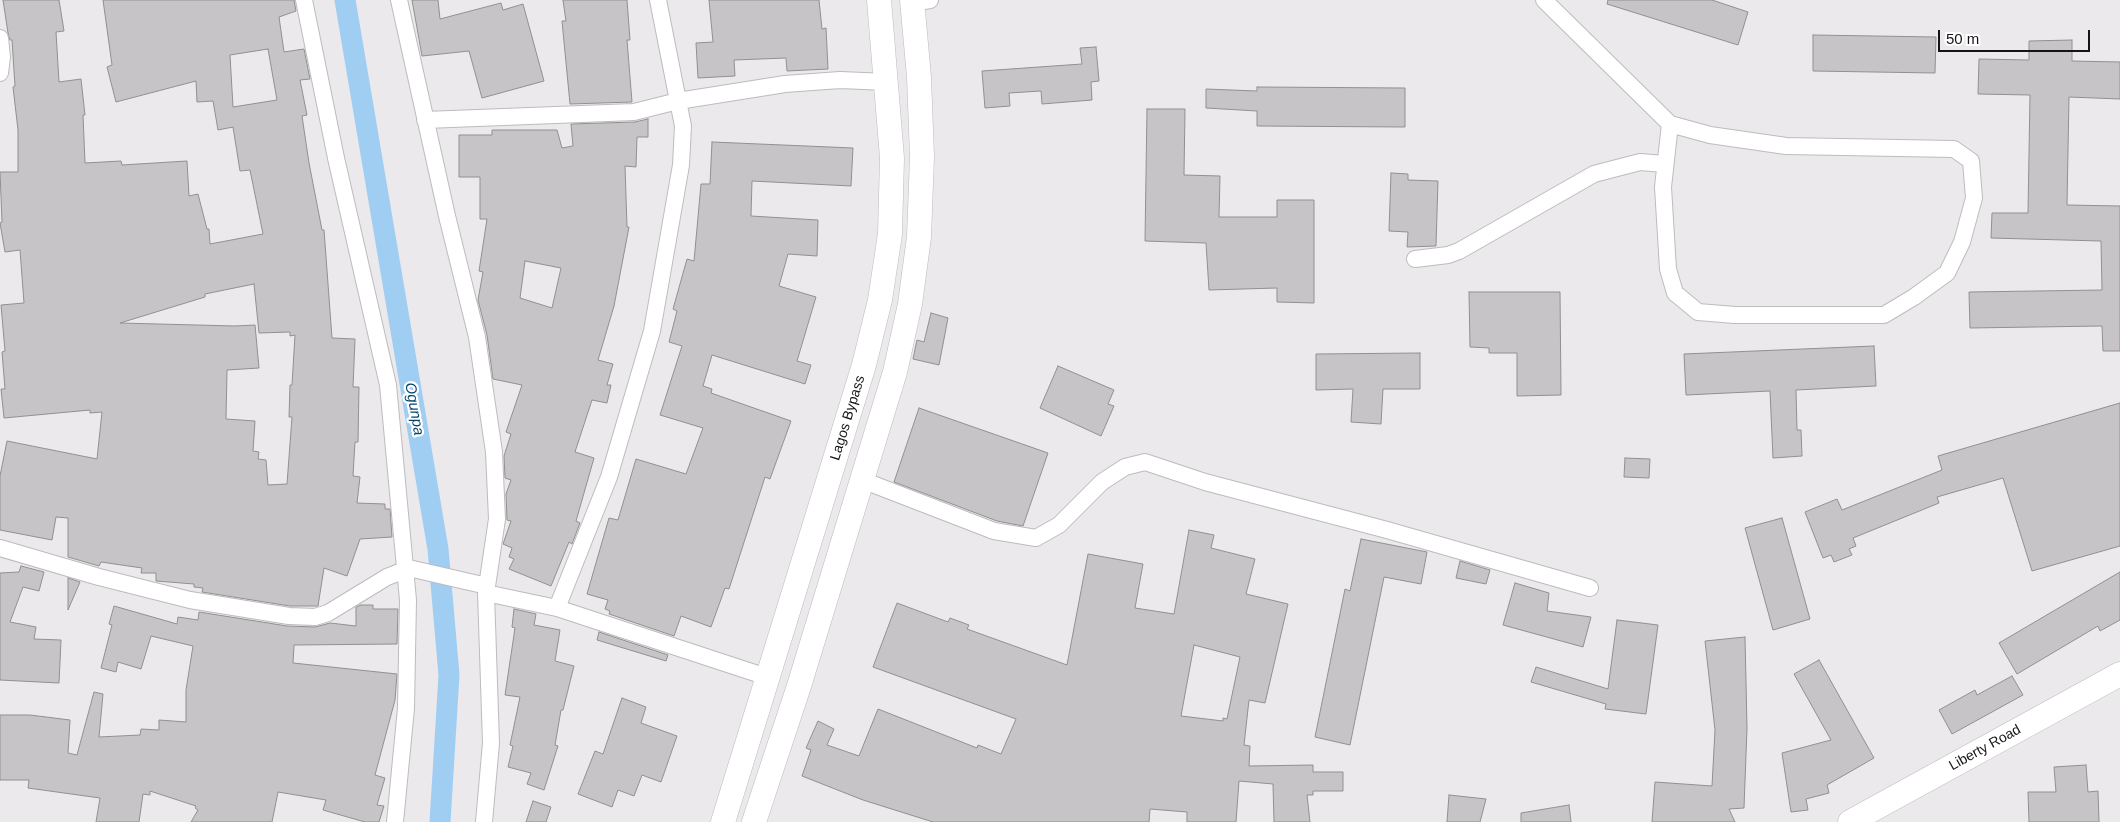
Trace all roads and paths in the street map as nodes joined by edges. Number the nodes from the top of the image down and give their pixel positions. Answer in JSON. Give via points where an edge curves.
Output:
{"nodes":[{"id":1,"x":304,"y":0,"type":"edge"},
{"id":2,"x":399,"y":0,"type":"edge"},
{"id":3,"x":658,"y":0,"type":"edge"},
{"id":4,"x":879,"y":0,"type":"edge"},
{"id":5,"x":1544,"y":0,"type":"edge"},
{"id":6,"x":918,"y":1,"type":"edge"},
{"id":7,"x":0,"y":38,"type":"edge"},
{"id":8,"x":0,"y":73,"type":"edge"},
{"id":9,"x":887,"y":82,"type":"junction"},
{"id":10,"x":678,"y":101,"type":"junction"},
{"id":11,"x":425,"y":120,"type":"junction"},
{"id":12,"x":1670,"y":124,"type":"junction"},
{"id":13,"x":1665,"y":164,"type":"junction"},
{"id":14,"x":1414,"y":259,"type":"dead end"},
{"id":15,"x":862,"y":480,"type":"junction"},
{"id":16,"x":0,"y":548,"type":"edge"},
{"id":17,"x":409,"y":570,"type":"junction"},
{"id":18,"x":1590,"y":588,"type":"dead end"},
{"id":19,"x":486,"y":589,"type":"junction"},
{"id":20,"x":557,"y":608,"type":"junction"},
{"id":21,"x":2120,"y":674,"type":"edge"},
{"id":22,"x":767,"y":677,"type":"junction"},
{"id":23,"x":724,"y":818,"type":"edge"},
{"id":24,"x":395,"y":822,"type":"edge"},
{"id":25,"x":484,"y":822,"type":"edge"},
{"id":26,"x":752,"y":822,"type":"edge"},
{"id":27,"x":1850,"y":822,"type":"edge"}],
"edges":[{"from":1,"to":17,"type":"street","via":[[388,385]]},
{"from":2,"to":11,"type":"street"},
{"from":3,"to":10,"type":"street"},
{"from":4,"to":9,"type":"main road","name":"Lagos Bypass"},
{"from":5,"to":12,"type":"street"},
{"from":6,"to":15,"type":"main road","via":[[922,157],[919,237],[910,304],[895,372]]},
{"from":7,"to":8,"type":"street"},
{"from":9,"to":10,"type":"street","via":[[840,80],[785,84]]},
{"from":9,"to":22,"type":"main road","name":"Lagos Bypass","via":[[892,158],[890,234],[880,300],[864,365]]},
{"from":10,"to":11,"type":"street","via":[[634,112]]},
{"from":10,"to":20,"type":"street","via":[[683,126],[681,165],[652,331],[608,477]]},
{"from":11,"to":19,"type":"street","via":[[477,337],[494,452],[497,519]]},
{"from":12,"to":13,"type":"street"},
{"from":12,"to":13,"type":"street","via":[[1710,135],[1786,146],[1954,149],[1971,161],[1974,198],[1962,242],[1947,273],[1884,315],[1698,312],[1675,293],[1668,269],[1663,187]]},
{"from":13,"to":14,"type":"street","via":[[1640,162],[1594,174],[1459,251]]},
{"from":15,"to":18,"type":"street","via":[[994,531],[1036,538],[1059,524],[1102,482],[1125,467],[1145,462],[1205,482]]},
{"from":15,"to":26,"type":"main road","via":[[802,677]]},
{"from":16,"to":17,"type":"street","via":[[190,600],[289,616],[328,613],[387,577]]},
{"from":17,"to":19,"type":"street"},
{"from":17,"to":24,"type":"street","via":[[406,708]]},
{"from":19,"to":20,"type":"street"},
{"from":19,"to":25,"type":"street","via":[[491,744]]},
{"from":20,"to":22,"type":"street"},
{"from":21,"to":27,"type":"main road","name":"Liberty Road"},
{"from":22,"to":23,"type":"main road","name":"Lagos Bypass"},
{"from":23,"to":26,"type":"main road"}]}
